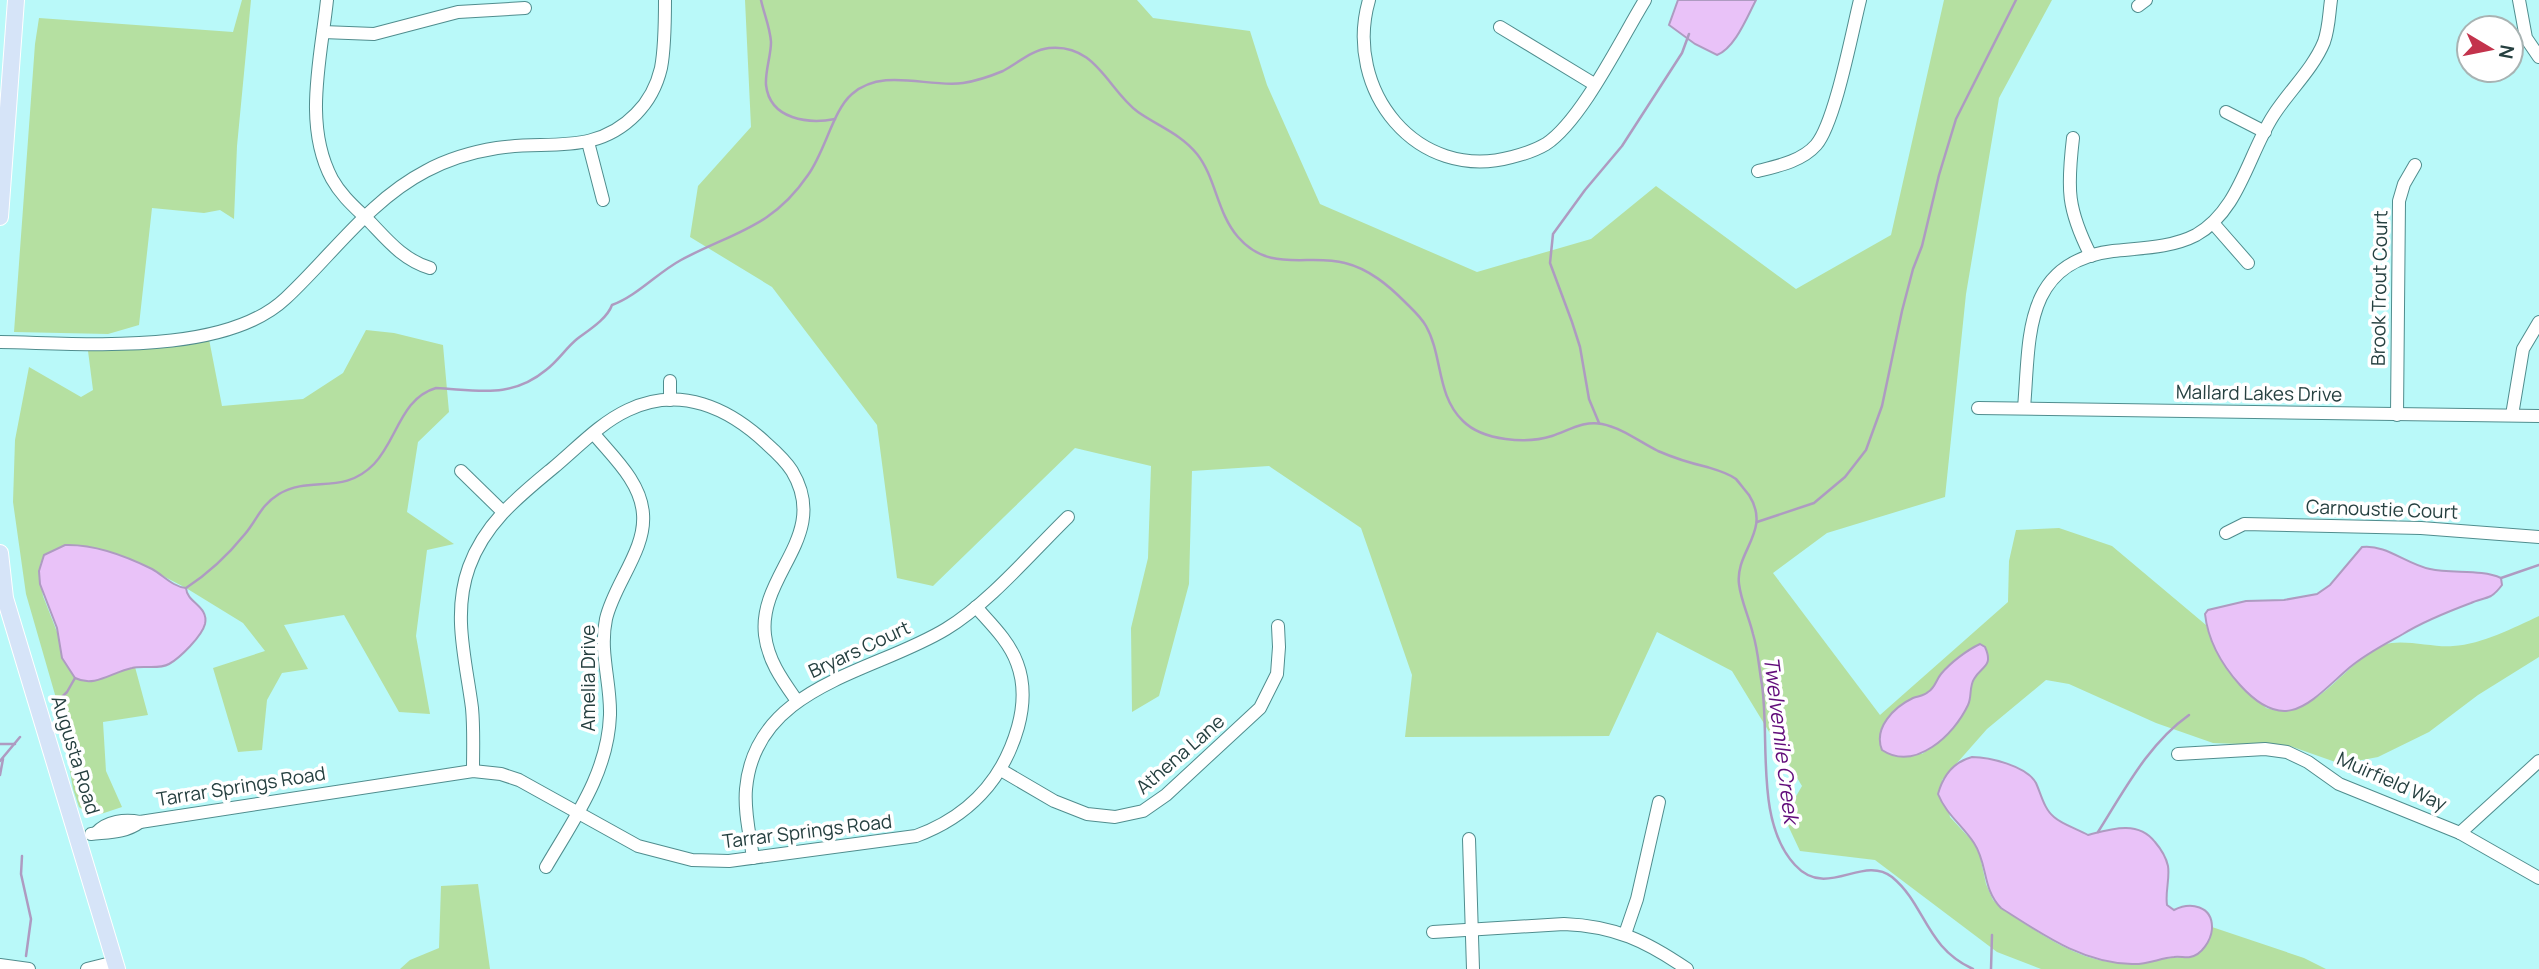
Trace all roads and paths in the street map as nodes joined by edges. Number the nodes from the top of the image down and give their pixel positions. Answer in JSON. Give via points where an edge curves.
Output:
{"nodes":[{"id":1,"x":16,"y":0,"type":"edge"},
{"id":2,"x":327,"y":0,"type":"edge"},
{"id":3,"x":666,"y":0,"type":"edge"},
{"id":4,"x":1369,"y":0,"type":"edge"},
{"id":5,"x":1645,"y":0,"type":"edge"},
{"id":6,"x":1860,"y":0,"type":"edge"},
{"id":7,"x":2330,"y":0,"type":"edge"},
{"id":8,"x":2519,"y":0,"type":"edge"},
{"id":9,"x":525,"y":8,"type":"dead end"},
{"id":10,"x":1500,"y":27,"type":"dead end"},
{"id":11,"x":324,"y":32,"type":"junction"},
{"id":12,"x":2539,"y":57,"type":"edge"},
{"id":13,"x":1594,"y":84,"type":"junction"},
{"id":14,"x":2225,"y":112,"type":"dead end"},
{"id":15,"x":2265,"y":132,"type":"junction"},
{"id":16,"x":2073,"y":138,"type":"dead end"},
{"id":17,"x":588,"y":142,"type":"junction"},
{"id":18,"x":2415,"y":165,"type":"dead end"},
{"id":19,"x":1758,"y":170,"type":"dead end"},
{"id":20,"x":603,"y":200,"type":"dead end"},
{"id":21,"x":0,"y":217,"type":"edge"},
{"id":22,"x":365,"y":218,"type":"junction"},
{"id":23,"x":2213,"y":223,"type":"junction"},
{"id":24,"x":2091,"y":256,"type":"junction"},
{"id":25,"x":2248,"y":263,"type":"dead end"},
{"id":26,"x":430,"y":268,"type":"dead end"},
{"id":27,"x":2539,"y":322,"type":"edge"},
{"id":28,"x":0,"y":342,"type":"edge"},
{"id":29,"x":670,"y":381,"type":"dead end"},
{"id":30,"x":670,"y":400,"type":"junction"},
{"id":31,"x":1979,"y":408,"type":"dead end"},
{"id":32,"x":2024,"y":408,"type":"junction"},
{"id":33,"x":2397,"y":415,"type":"junction"},
{"id":34,"x":2512,"y":415,"type":"junction"},
{"id":35,"x":2539,"y":416,"type":"edge"},
{"id":36,"x":594,"y":434,"type":"junction"},
{"id":37,"x":461,"y":471,"type":"dead end"},
{"id":38,"x":503,"y":512,"type":"junction"},
{"id":39,"x":1068,"y":517,"type":"dead end"},
{"id":40,"x":2226,"y":533,"type":"dead end"},
{"id":41,"x":2539,"y":537,"type":"edge"},
{"id":42,"x":0,"y":553,"type":"edge"},
{"id":43,"x":976,"y":607,"type":"junction"},
{"id":44,"x":1278,"y":626,"type":"dead end"},
{"id":45,"x":796,"y":701,"type":"junction"},
{"id":46,"x":2178,"y":754,"type":"dead end"},
{"id":47,"x":2539,"y":761,"type":"edge"},
{"id":48,"x":1000,"y":770,"type":"junction"},
{"id":49,"x":473,"y":771,"type":"junction"},
{"id":50,"x":1659,"y":802,"type":"dead end"},
{"id":51,"x":578,"y":813,"type":"junction"},
{"id":52,"x":2460,"y":833,"type":"junction"},
{"id":53,"x":79,"y":837,"type":"junction"},
{"id":54,"x":1469,"y":839,"type":"dead end"},
{"id":55,"x":753,"y":858,"type":"junction"},
{"id":56,"x":546,"y":867,"type":"dead end"},
{"id":57,"x":2539,"y":878,"type":"edge"},
{"id":58,"x":1472,"y":928,"type":"junction"},
{"id":59,"x":1433,"y":932,"type":"dead end"},
{"id":60,"x":1625,"y":934,"type":"junction"},
{"id":61,"x":0,"y":965,"type":"edge"},
{"id":62,"x":116,"y":965,"type":"edge"},
{"id":63,"x":29,"y":969,"type":"edge"},
{"id":64,"x":87,"y":969,"type":"edge"},
{"id":65,"x":1473,"y":969,"type":"edge"},
{"id":66,"x":1687,"y":969,"type":"edge"}],
"edges":[{"from":1,"to":21,"type":"main road"},
{"from":2,"to":11,"type":"street"},
{"from":3,"to":17,"type":"street","via":[[661,67],[653,90],[621,127]]},
{"from":4,"to":13,"type":"street","via":[[1364,34],[1374,88],[1404,133],[1450,159],[1494,162],[1546,144],[1563,130]]},
{"from":5,"to":13,"type":"street"},
{"from":6,"to":19,"type":"street","via":[[1833,106],[1816,146],[1790,163]]},
{"from":7,"to":15,"type":"street","via":[[2320,50]]},
{"from":8,"to":12,"type":"street","via":[[2526,38]]},
{"from":9,"to":11,"type":"street","via":[[458,12],[374,34]]},
{"from":10,"to":13,"type":"street"},
{"from":11,"to":22,"type":"street","via":[[316,109],[319,146],[332,179]]},
{"from":14,"to":15,"type":"street"},
{"from":15,"to":23,"type":"street","via":[[2229,204]]},
{"from":16,"to":24,"type":"street","via":[[2069,198]]},
{"from":17,"to":20,"type":"street"},
{"from":17,"to":22,"type":"street","via":[[497,148],[451,159],[419,174]]},
{"from":18,"to":33,"type":"street","name":"Brook Trout Court","via":[[2399,201]]},
{"from":22,"to":26,"type":"street","via":[[410,261]]},
{"from":22,"to":28,"type":"street","via":[[279,304],[238,326],[160,341]]},
{"from":23,"to":24,"type":"street","via":[[2179,242]]},
{"from":23,"to":25,"type":"street"},
{"from":24,"to":32,"type":"street","via":[[2056,277],[2038,301]]},
{"from":27,"to":34,"type":"street","via":[[2524,349]]},
{"from":29,"to":30,"type":"street"},
{"from":30,"to":36,"type":"street","via":[[628,410]]},
{"from":30,"to":45,"type":"street","via":[[698,402],[733,416],[779,455],[795,478],[803,505],[801,532],[769,597],[764,625],[772,661]]},
{"from":31,"to":32,"type":"street","name":"Mallard Lakes Drive"},
{"from":32,"to":33,"type":"street","name":"Mallard Lakes Drive"},
{"from":33,"to":34,"type":"street","name":"Mallard Lakes Drive"},
{"from":34,"to":35,"type":"street","name":"Mallard Lakes Drive"},
{"from":36,"to":38,"type":"street"},
{"from":36,"to":51,"type":"street","name":"Amelia Drive","via":[[636,488],[644,524],[606,620],[603,648],[609,732],[600,768]]},
{"from":37,"to":38,"type":"street"},
{"from":38,"to":49,"type":"street","via":[[476,550],[461,604],[461,642],[474,724]]},
{"from":39,"to":43,"type":"street","name":"Bryars Court"},
{"from":40,"to":41,"type":"street","name":"Carnoustie Court","via":[[2244,524],[2421,528]]},
{"from":42,"to":53,"type":"main road","name":"Augusta Road","via":[[5,598]]},
{"from":43,"to":45,"type":"street","name":"Bryars Court","via":[[929,638]]},
{"from":43,"to":48,"type":"street","name":"Tarrar Springs Road","via":[[1010,648],[1023,686],[1021,716]]},
{"from":44,"to":48,"type":"street","name":"Athena Lane","via":[[1277,674],[1260,708],[1143,811],[1115,817],[1087,814]]},
{"from":45,"to":55,"type":"street","name":"Bryars Court","via":[[766,731],[748,774],[746,810]]},
{"from":46,"to":52,"type":"street","name":"Muirfield Way","via":[[2265,748],[2287,752],[2339,783]]},
{"from":47,"to":52,"type":"street"},
{"from":48,"to":55,"type":"street","name":"Tarrar Springs Road","via":[[960,814],[916,836]]},
{"from":49,"to":51,"type":"street","name":"Tarrar Springs Road","via":[[519,780]]},
{"from":49,"to":53,"type":"street","name":"Tarrar Springs Road","via":[[140,822],[128,820]]},
{"from":50,"to":60,"type":"street"},
{"from":51,"to":55,"type":"street","name":"Tarrar Springs Road","via":[[638,846],[673,856],[711,861]]},
{"from":51,"to":56,"type":"street","name":"Amelia Drive"},
{"from":52,"to":57,"type":"street","name":"Muirfield Way"},
{"from":53,"to":62,"type":"main road","name":"Augusta Road"},
{"from":54,"to":58,"type":"street"},
{"from":58,"to":59,"type":"street"},
{"from":58,"to":60,"type":"street","via":[[1564,924]]},
{"from":58,"to":65,"type":"street"},
{"from":60,"to":66,"type":"street"},
{"from":61,"to":63,"type":"street"},
{"from":62,"to":64,"type":"street"}]}
